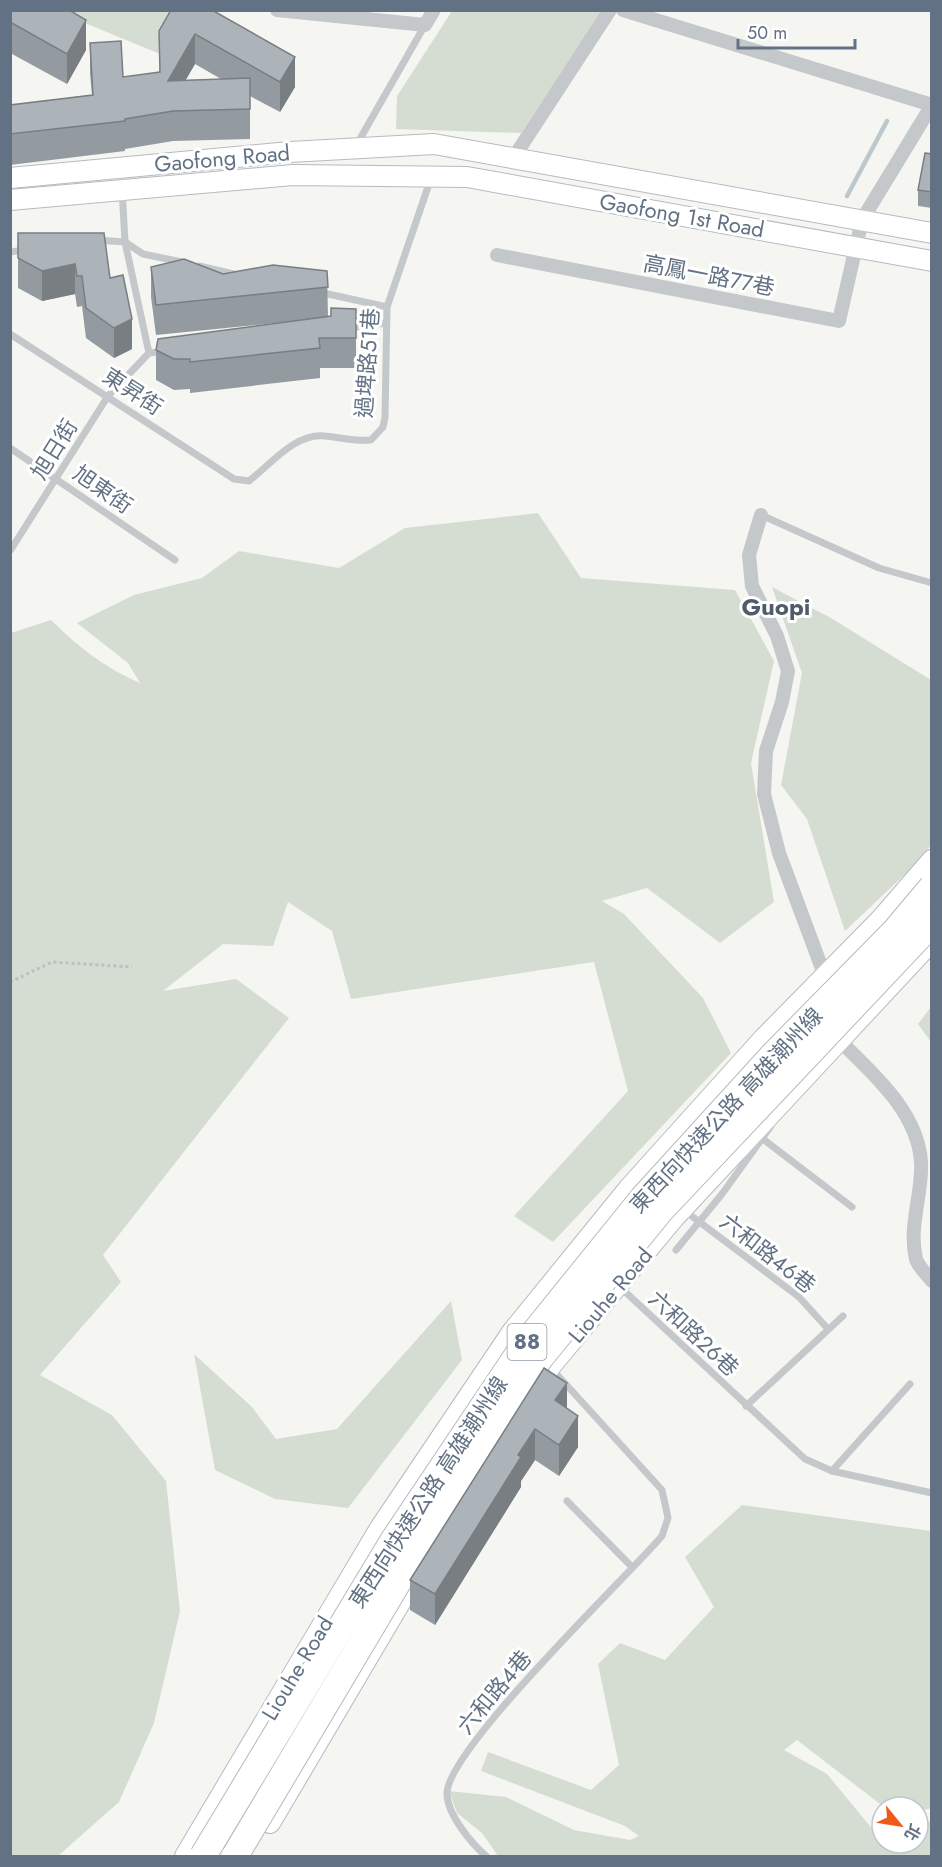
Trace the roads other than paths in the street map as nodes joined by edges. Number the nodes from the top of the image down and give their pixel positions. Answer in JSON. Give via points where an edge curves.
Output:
{"nodes":[{"id":1,"x":277,"y":10,"type":"edge"},
{"id":2,"x":434,"y":10,"type":"edge"},
{"id":3,"x":610,"y":10,"type":"edge"},
{"id":4,"x":623,"y":10,"type":"edge"},
{"id":5,"x":425,"y":25,"type":"junction"},
{"id":6,"x":932,"y":105,"type":"edge"},
{"id":7,"x":434,"y":144,"type":"joint"},
{"id":8,"x":354,"y":149,"type":"junction"},
{"id":9,"x":514,"y":157,"type":"junction"},
{"id":10,"x":121,"y":168,"type":"junction"},
{"id":11,"x":432,"y":175,"type":"junction"},
{"id":12,"x":10,"y":178,"type":"edge"},
{"id":13,"x":122,"y":190,"type":"junction"},
{"id":14,"x":10,"y":200,"type":"edge"},
{"id":15,"x":862,"y":220,"type":"junction"},
{"id":16,"x":932,"y":233,"type":"edge"},
{"id":17,"x":84,"y":242,"type":"edge"},
{"id":18,"x":125,"y":242,"type":"junction"},
{"id":19,"x":854,"y":247,"type":"junction"},
{"id":20,"x":32,"y":249,"type":"edge"},
{"id":21,"x":10,"y":252,"type":"edge"},
{"id":22,"x":497,"y":255,"type":"dead end"},
{"id":23,"x":932,"y":261,"type":"edge"},
{"id":24,"x":248,"y":277,"type":"edge"},
{"id":25,"x":306,"y":290,"type":"edge"},
{"id":26,"x":387,"y":307,"type":"junction"},
{"id":27,"x":386,"y":323,"type":"junction"},
{"id":28,"x":338,"y":329,"type":"edge"},
{"id":29,"x":10,"y":334,"type":"edge"},
{"id":30,"x":173,"y":350,"type":"edge"},
{"id":31,"x":149,"y":353,"type":"junction"},
{"id":32,"x":108,"y":396,"type":"junction"},
{"id":33,"x":10,"y":448,"type":"edge"},
{"id":34,"x":56,"y":478,"type":"junction"},
{"id":35,"x":234,"y":479,"type":"joint"},
{"id":36,"x":761,"y":515,"type":"joint"},
{"id":37,"x":10,"y":551,"type":"edge"},
{"id":38,"x":175,"y":560,"type":"dead end"},
{"id":39,"x":932,"y":583,"type":"edge"},
{"id":40,"x":932,"y":860,"type":"edge"},
{"id":41,"x":932,"y":888,"type":"edge"},
{"id":42,"x":932,"y":923,"type":"edge"},
{"id":43,"x":932,"y":941,"type":"edge"},
{"id":44,"x":826,"y":977,"type":"junction"},
{"id":45,"x":840,"y":1041,"type":"junction"},
{"id":46,"x":784,"y":1099,"type":"junction"},
{"id":47,"x":763,"y":1139,"type":"junction"},
{"id":48,"x":852,"y":1208,"type":"dead end"},
{"id":49,"x":682,"y":1209,"type":"junction"},
{"id":50,"x":700,"y":1222,"type":"junction"},
{"id":51,"x":676,"y":1250,"type":"dead end"},
{"id":52,"x":932,"y":1281,"type":"edge"},
{"id":53,"x":618,"y":1285,"type":"junction"},
{"id":54,"x":843,"y":1316,"type":"dead end"},
{"id":55,"x":828,"y":1329,"type":"junction"},
{"id":56,"x":550,"y":1367,"type":"junction"},
{"id":57,"x":910,"y":1384,"type":"dead end"},
{"id":58,"x":747,"y":1406,"type":"junction"},
{"id":59,"x":832,"y":1471,"type":"junction"},
{"id":60,"x":932,"y":1493,"type":"edge"},
{"id":61,"x":567,"y":1501,"type":"dead end"},
{"id":62,"x":632,"y":1567,"type":"junction"},
{"id":63,"x":185,"y":1857,"type":"edge"},
{"id":64,"x":203,"y":1857,"type":"edge"},
{"id":65,"x":235,"y":1857,"type":"edge"},
{"id":66,"x":249,"y":1857,"type":"edge"},
{"id":67,"x":486,"y":1857,"type":"edge"}],
"edges":[{"from":1,"to":5,"type":"street"},
{"from":2,"to":5,"type":"street"},
{"from":3,"to":9,"type":"street"},
{"from":4,"to":6,"type":"street"},
{"from":5,"to":8,"type":"lane"},
{"from":6,"to":15,"type":"street"},
{"from":7,"to":8,"type":"main road","name":"Gaofong Road"},
{"from":7,"to":9,"type":"main road","name":"Gaofong 1st Road"},
{"from":8,"to":10,"type":"main road","name":"Gaofong Road"},
{"from":9,"to":15,"type":"main road","name":"Gaofong 1st Road"},
{"from":10,"to":12,"type":"main road","name":"Gaofong Road"},
{"from":10,"to":13,"type":"lane"},
{"from":11,"to":13,"type":"main road","name":"Gaofong Road","via":[[293,175]]},
{"from":11,"to":19,"type":"main road","name":"Gaofong 1st Road","via":[[467,177]]},
{"from":11,"to":26,"type":"lane","name":"過埤路51巷"},
{"from":13,"to":14,"type":"main road","name":"Gaofong Road"},
{"from":13,"to":18,"type":"lane"},
{"from":15,"to":16,"type":"main road","name":"Gaofong 1st Road"},
{"from":15,"to":19,"type":"street"},
{"from":17,"to":18,"type":"lane"},
{"from":18,"to":24,"type":"lane","via":[[143,254]]},
{"from":18,"to":31,"type":"lane"},
{"from":19,"to":22,"type":"street","name":"高鳳一路77巷","via":[[839,321]]},
{"from":19,"to":23,"type":"main road","name":"Gaofong 1st Road"},
{"from":20,"to":21,"type":"lane"},
{"from":25,"to":26,"type":"lane"},
{"from":26,"to":27,"type":"lane","name":"過埤路51巷"},
{"from":27,"to":28,"type":"lane"},
{"from":27,"to":35,"type":"lane","name":"過埤路51巷","via":[[385,417],[378,434],[371,440],[323,435],[294,443],[249,481]]},
{"from":29,"to":32,"type":"lane","name":"東昇街"},
{"from":30,"to":31,"type":"lane"},
{"from":31,"to":32,"type":"lane","name":"旭日街"},
{"from":32,"to":34,"type":"lane","name":"旭日街"},
{"from":32,"to":35,"type":"lane","name":"東昇街"},
{"from":33,"to":34,"type":"lane","name":"旭東街"},
{"from":34,"to":37,"type":"lane","name":"旭日街"},
{"from":34,"to":38,"type":"lane","name":"旭東街"},
{"from":36,"to":39,"type":"lane","via":[[879,567]]},
{"from":36,"to":44,"type":"street","via":[[749,555],[752,586],[777,636],[788,671],[766,751],[764,794],[779,852]]},
{"from":40,"to":44,"type":"main road","name":"Liouhe Road"},
{"from":41,"to":64,"type":"highway","name":"東西向快速公路 高雄潮州線","number":"88","bridge":true,"via":[[643,1198],[525,1344],[393,1541]]},
{"from":42,"to":65,"type":"highway","name":"東西向快速公路 高雄潮州線","number":"88","bridge":true,"via":[[661,1210],[540,1358],[414,1555]]},
{"from":43,"to":45,"type":"main road","name":"Liouhe Road"},
{"from":44,"to":45,"type":"street"},
{"from":44,"to":63,"type":"main road","name":"Liouhe Road","via":[[763,1039],[629,1188],[512,1332],[380,1528]]},
{"from":45,"to":46,"type":"main road","name":"Liouhe Road"},
{"from":45,"to":52,"type":"street","via":[[883,1084],[909,1122],[921,1161],[914,1216],[916,1260]]},
{"from":46,"to":47,"type":"lane"},
{"from":46,"to":49,"type":"main road","name":"Liouhe Road"},
{"from":47,"to":48,"type":"lane"},
{"from":47,"to":50,"type":"lane"},
{"from":49,"to":50,"type":"lane","name":"六和路46巷"},
{"from":49,"to":53,"type":"main road","name":"Liouhe Road"},
{"from":50,"to":51,"type":"lane"},
{"from":50,"to":55,"type":"lane","name":"六和路46巷","via":[[799,1297]]},
{"from":53,"to":56,"type":"main road","name":"Liouhe Road"},
{"from":53,"to":58,"type":"lane","name":"六和路26巷"},
{"from":54,"to":55,"type":"lane","name":"六和路26巷"},
{"from":55,"to":58,"type":"lane","name":"六和路26巷"},
{"from":56,"to":62,"type":"lane","name":"六和路4巷","via":[[662,1490],[668,1518],[666,1528]]},
{"from":56,"to":66,"type":"main road","name":"Liouhe Road","via":[[425,1562]]},
{"from":57,"to":59,"type":"lane"},
{"from":58,"to":59,"type":"lane","name":"六和路26巷","via":[[798,1454]]},
{"from":59,"to":60,"type":"lane","name":"六和路26巷"},
{"from":61,"to":62,"type":"lane"},
{"from":62,"to":67,"type":"lane","name":"六和路4巷","via":[[575,1624],[484,1731],[448,1783],[447,1796],[461,1828]]}]}
